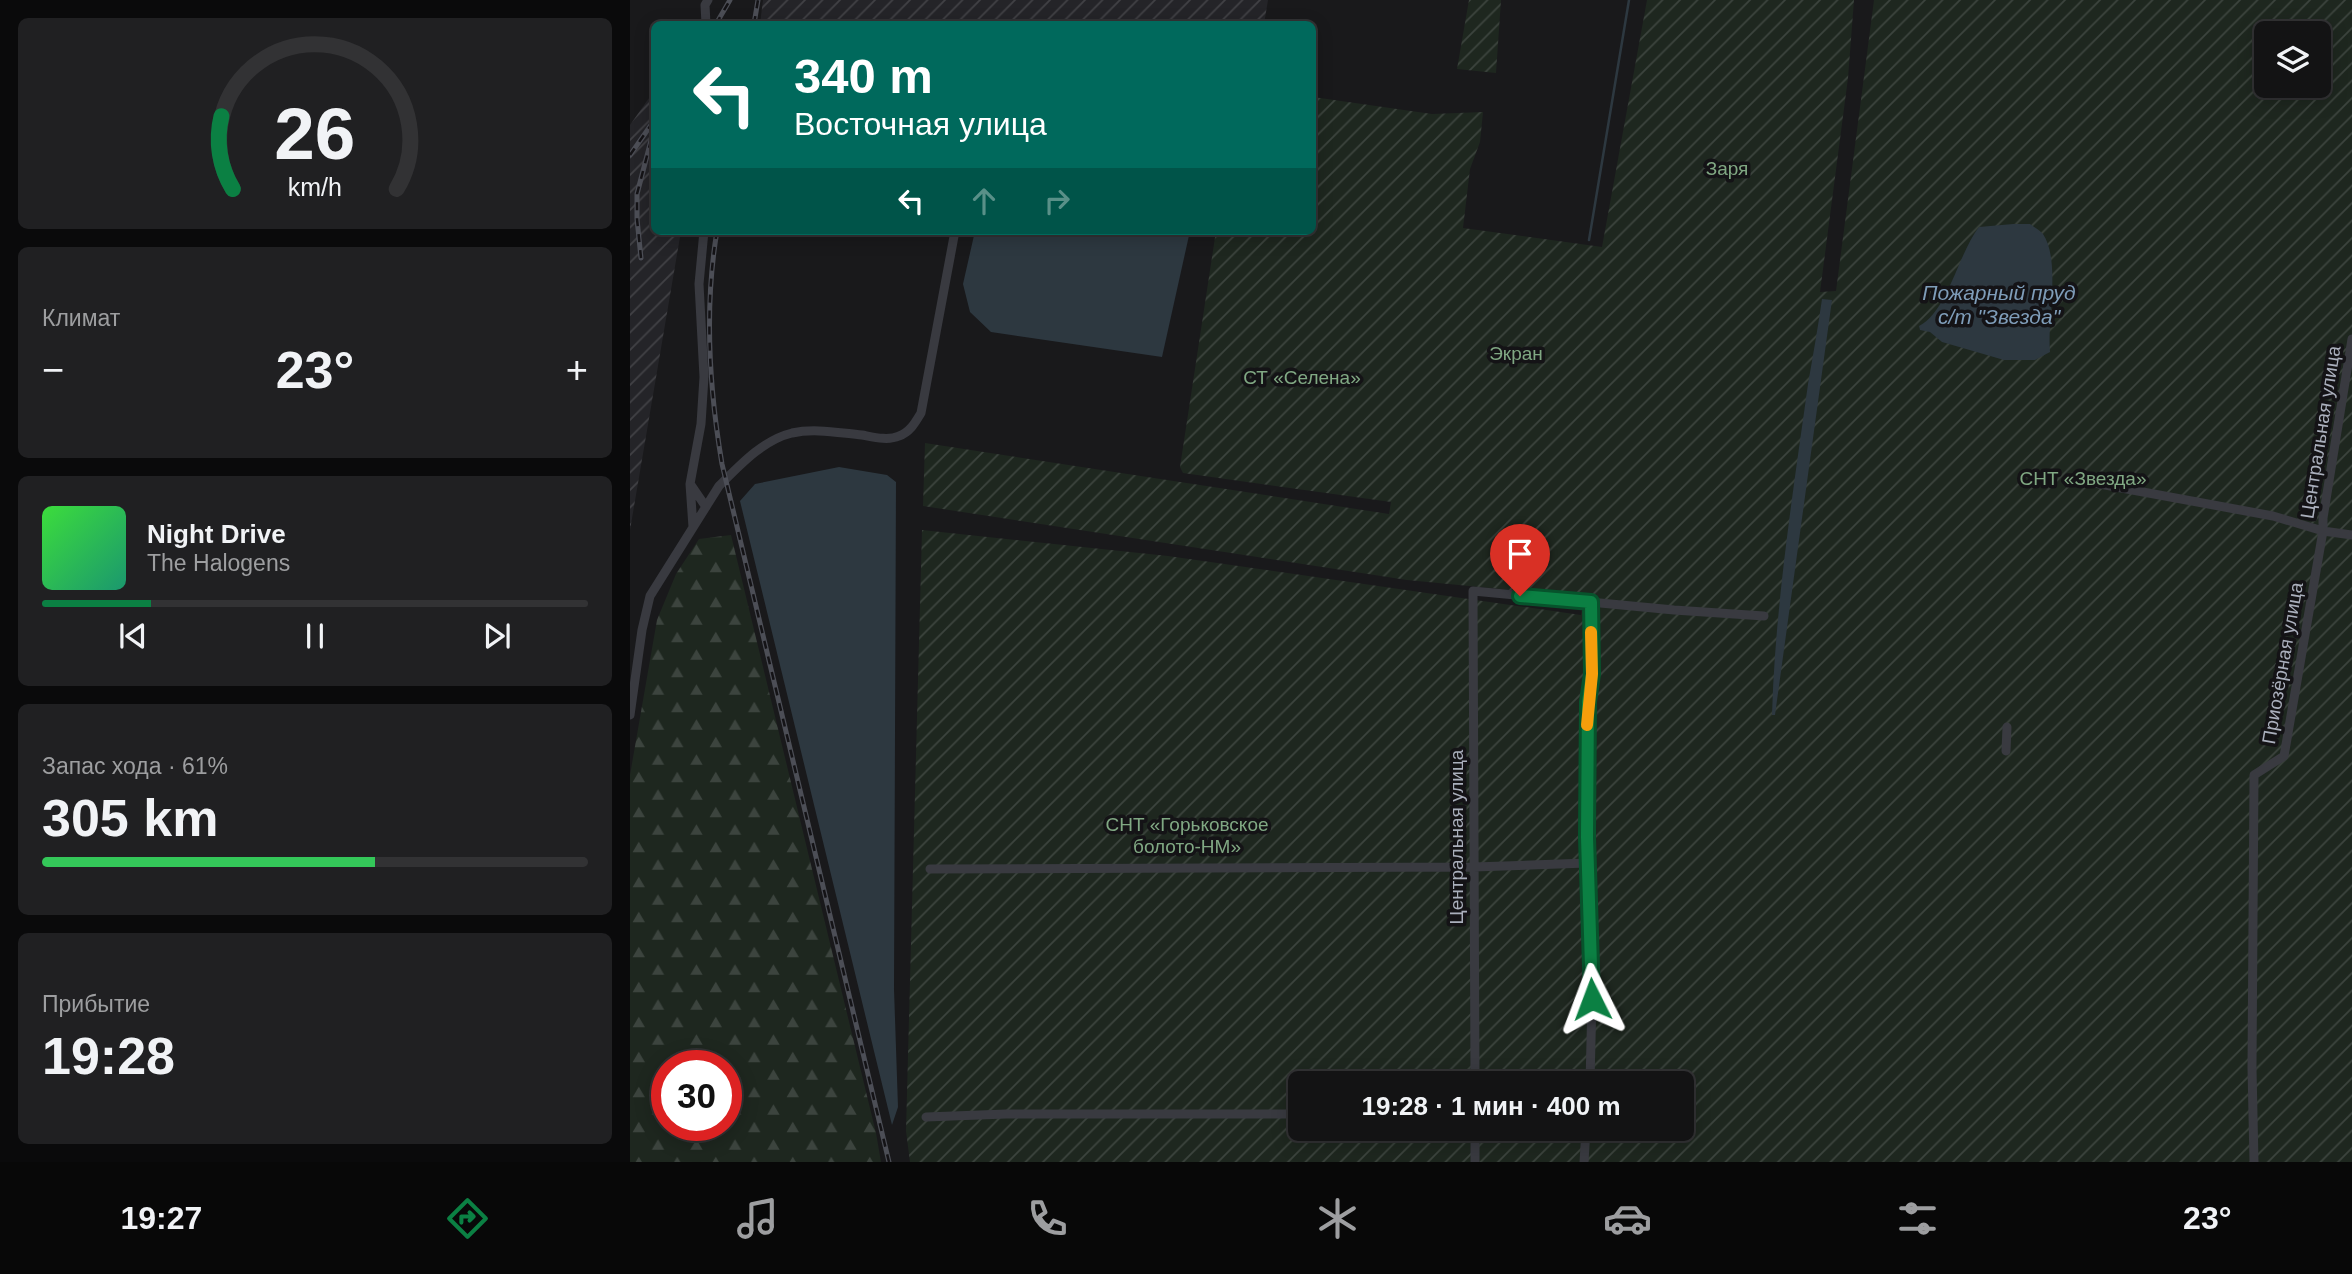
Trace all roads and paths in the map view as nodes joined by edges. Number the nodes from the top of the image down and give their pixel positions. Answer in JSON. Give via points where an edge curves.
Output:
{"nodes":[{"id":1,"x":708,"y":0,"type":"edge"},
{"id":2,"x":706,"y":21,"type":"edge"},
{"id":3,"x":704,"y":235,"type":"edge"},
{"id":4,"x":954,"y":235,"type":"edge"},
{"id":5,"x":2352,"y":339,"type":"edge"},
{"id":6,"x":2078,"y":480,"type":"dead end"},
{"id":7,"x":690,"y":484,"type":"junction"},
{"id":8,"x":706,"y":507,"type":"junction"},
{"id":9,"x":693,"y":527,"type":"junction"},
{"id":10,"x":2323,"y":531,"type":"junction"},
{"id":11,"x":2352,"y":535,"type":"edge"},
{"id":12,"x":1591,"y":602,"type":"junction"},
{"id":13,"x":1764,"y":615,"type":"dead end"},
{"id":14,"x":630,"y":715,"type":"edge"},
{"id":15,"x":2007,"y":727,"type":"dead end"},
{"id":16,"x":2006,"y":751,"type":"dead end"},
{"id":17,"x":1587,"y":863,"type":"junction"},
{"id":18,"x":1474,"y":867,"type":"junction"},
{"id":19,"x":930,"y":869,"type":"dead end"},
{"id":20,"x":1475,"y":1071,"type":"edge"},
{"id":21,"x":1590,"y":1071,"type":"edge"},
{"id":22,"x":1288,"y":1114,"type":"edge"},
{"id":23,"x":926,"y":1117,"type":"dead end"},
{"id":24,"x":1475,"y":1141,"type":"edge"},
{"id":25,"x":1585,"y":1141,"type":"edge"},
{"id":26,"x":1475,"y":1162,"type":"edge"},
{"id":27,"x":1584,"y":1162,"type":"edge"},
{"id":28,"x":2254,"y":1162,"type":"edge"}],
"edges":[{"from":1,"to":2,"type":"street"},
{"from":3,"to":7,"type":"street","via":[[699,284],[703,389]]},
{"from":4,"to":8,"type":"street","via":[[921,413],[913,427],[886,438],[807,431],[779,437],[733,472]]},
{"from":5,"to":10,"type":"street","name":"Центральная улица"},
{"from":6,"to":10,"type":"street","via":[[2273,516]]},
{"from":7,"to":8,"type":"street"},
{"from":7,"to":9,"type":"street"},
{"from":8,"to":9,"type":"street"},
{"from":9,"to":14,"type":"street","via":[[650,596]]},
{"from":10,"to":11,"type":"street"},
{"from":10,"to":28,"type":"street","name":"Приозёрная улица","via":[[2284,756],[2254,775]]},
{"from":12,"to":13,"type":"street"},
{"from":12,"to":17,"type":"street"},
{"from":12,"to":18,"type":"street","name":"Центральная улица","via":[[1473,591]]},
{"from":15,"to":16,"type":"street"},
{"from":17,"to":18,"type":"street"},
{"from":17,"to":21,"type":"street"},
{"from":18,"to":19,"type":"street"},
{"from":18,"to":20,"type":"street","name":"Центральная улица"},
{"from":22,"to":23,"type":"street"},
{"from":24,"to":26,"type":"street"},
{"from":25,"to":27,"type":"street"}]}
